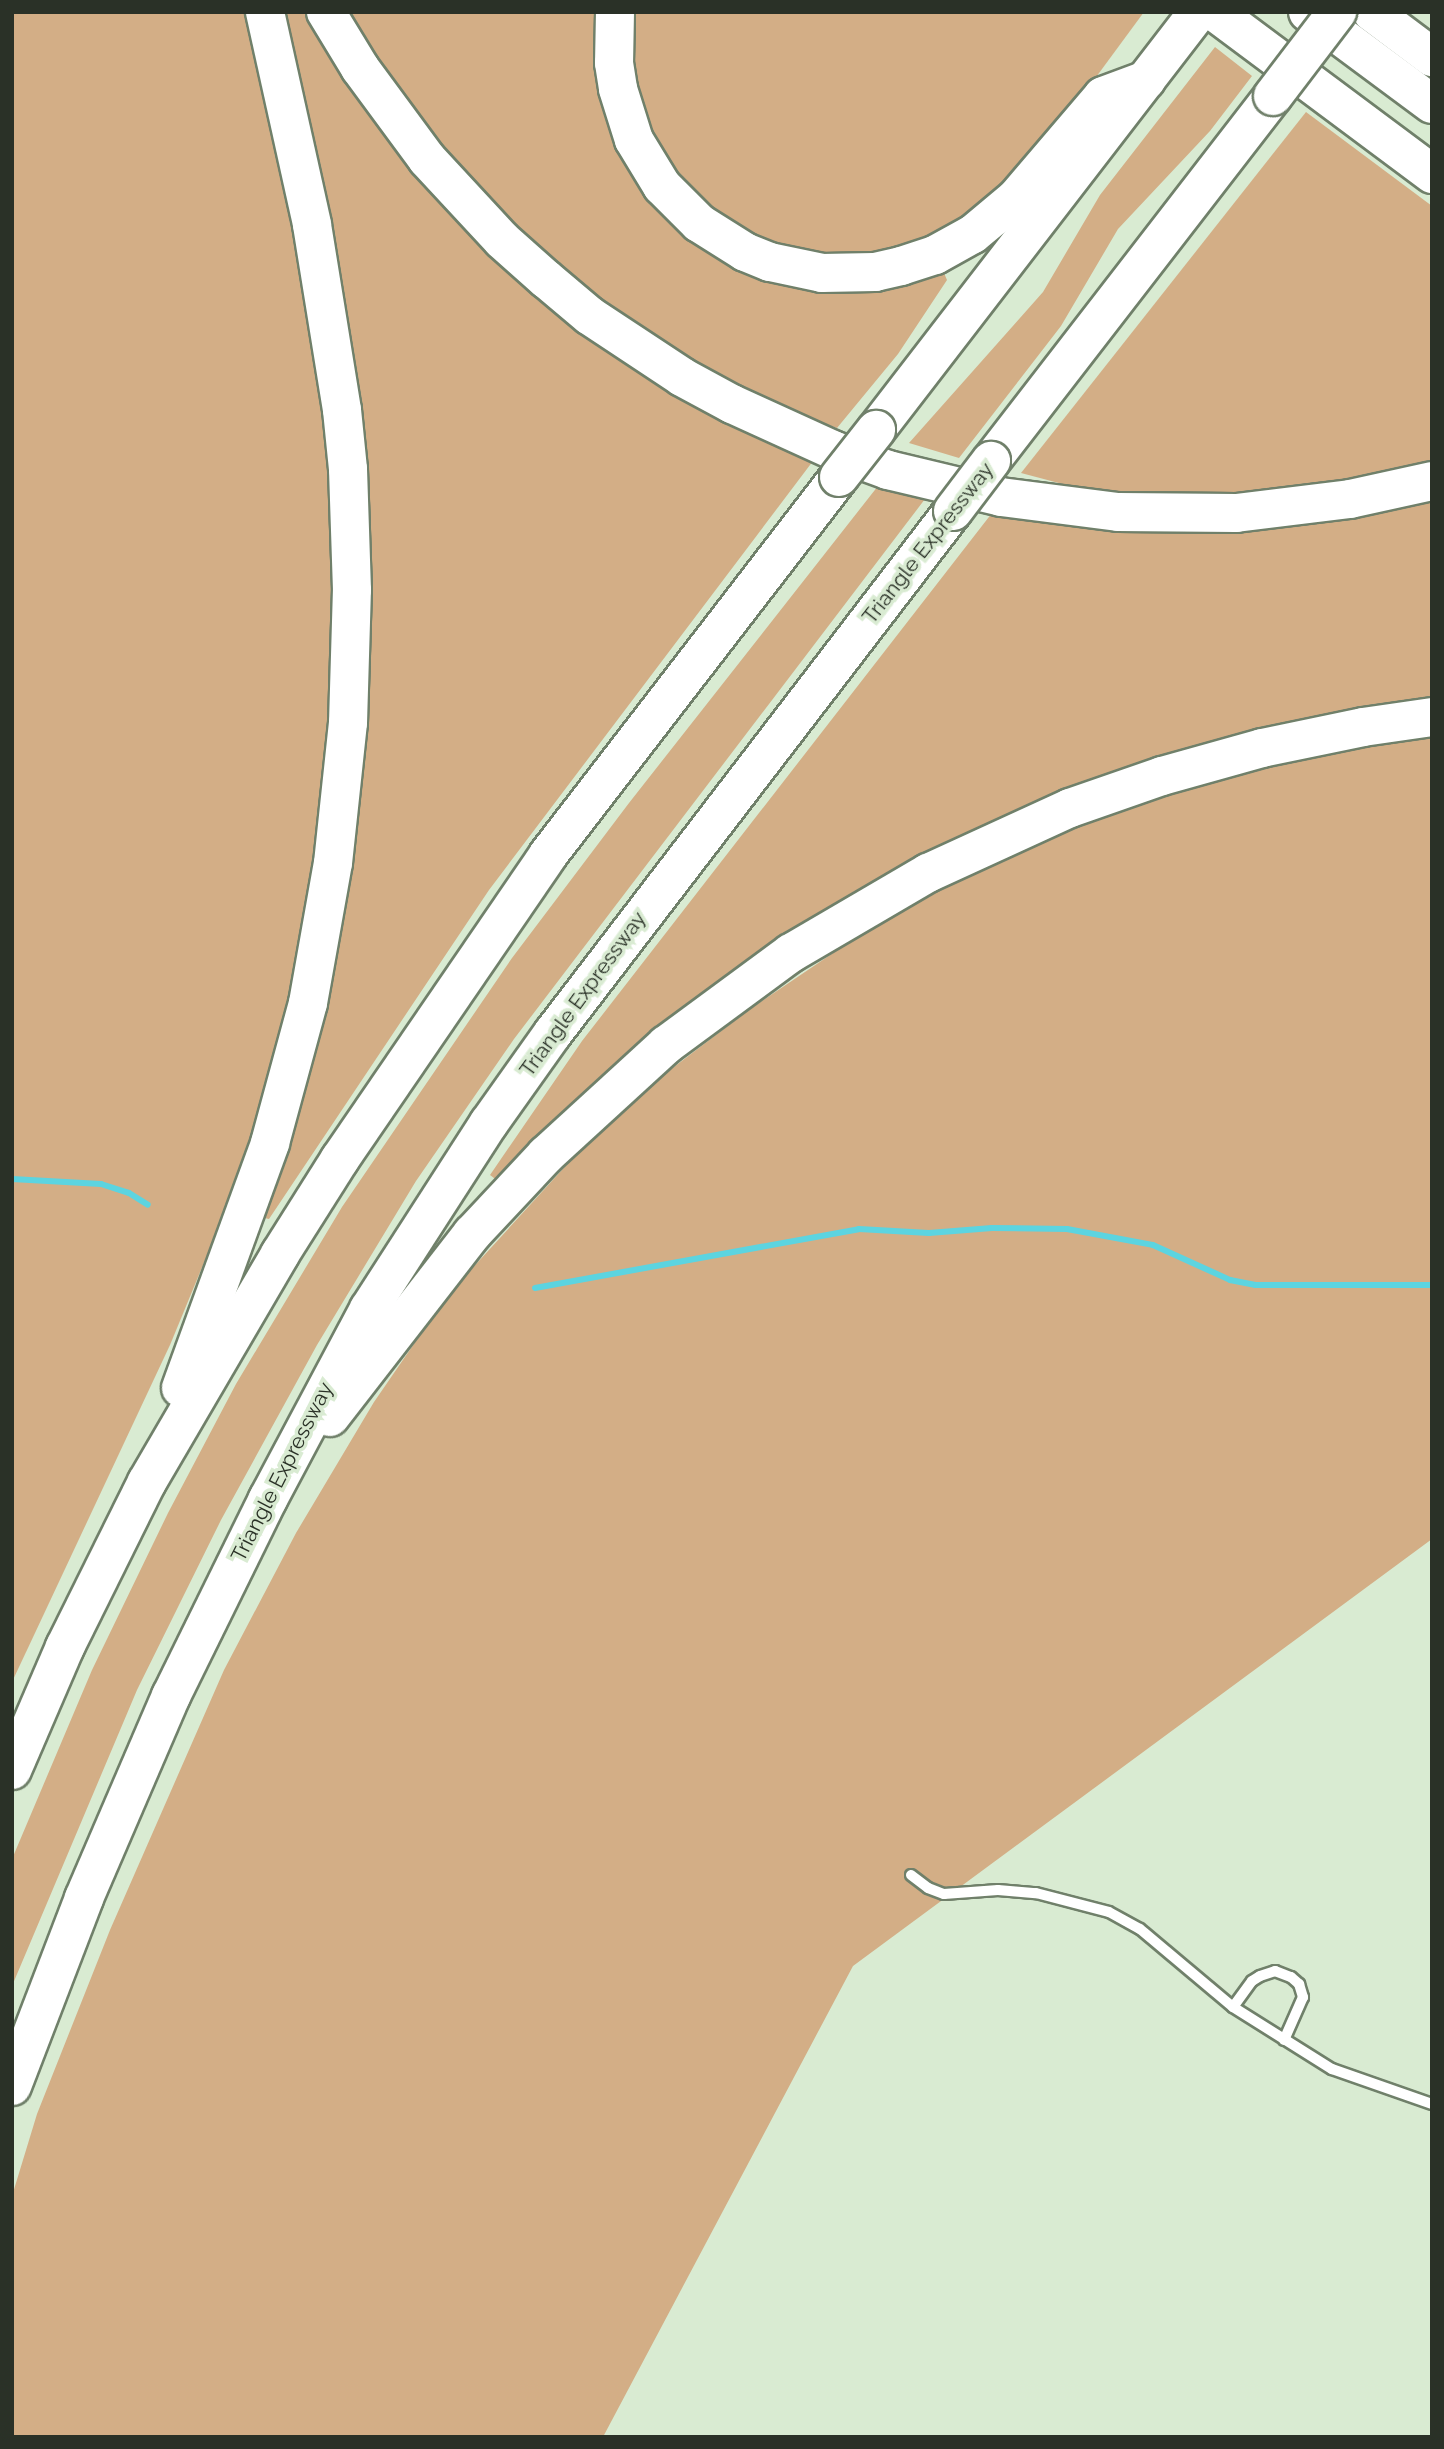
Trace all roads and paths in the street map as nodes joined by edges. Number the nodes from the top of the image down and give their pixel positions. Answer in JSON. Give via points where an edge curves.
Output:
{"nodes":[{"id":1,"x":265,"y":12,"type":"edge"},
{"id":2,"x":326,"y":12,"type":"edge"},
{"id":3,"x":615,"y":12,"type":"edge"},
{"id":4,"x":1308,"y":12,"type":"edge"},
{"id":5,"x":1337,"y":12,"type":"edge"},
{"id":6,"x":1372,"y":12,"type":"edge"},
{"id":7,"x":1199,"y":18,"type":"edge"},
{"id":8,"x":1432,"y":57,"type":"edge"},
{"id":9,"x":1146,"y":80,"type":"junction"},
{"id":10,"x":1432,"y":104,"type":"edge"},
{"id":11,"x":1432,"y":174,"type":"edge"},
{"id":12,"x":1432,"y":481,"type":"edge"},
{"id":13,"x":1432,"y":717,"type":"edge"},
{"id":14,"x":146,"y":1482,"type":"junction"},
{"id":15,"x":268,"y":1499,"type":"junction"},
{"id":16,"x":12,"y":1770,"type":"edge"},
{"id":17,"x":911,"y":1875,"type":"dead end"},
{"id":18,"x":1233,"y":2007,"type":"junction"},
{"id":19,"x":1284,"y":2040,"type":"junction"},
{"id":20,"x":12,"y":2086,"type":"edge"},
{"id":21,"x":1432,"y":2104,"type":"edge"}],
"edges":[{"from":1,"to":14,"type":"highway","via":[[312,225],[342,410],[352,578],[348,723],[325,918],[309,1003],[250,1200]]},
{"from":2,"to":12,"type":"highway","via":[[359,68],[427,159],[502,240],[546,279],[590,316],[682,377],[833,450],[888,470],[1001,497],[1118,513],[1247,512],[1349,499]]},
{"from":3,"to":9,"type":"highway","via":[[618,89],[634,140],[662,186],[699,223],[733,245],[770,262],[821,273],[875,272],[901,266],[935,255],[973,234],[1023,190],[1103,96]]},
{"from":4,"to":10,"type":"highway"},
{"from":5,"to":15,"type":"highway","name":"Triangle Expressway","bridge":true,"via":[[618,944],[489,1123],[358,1328]]},
{"from":6,"to":8,"type":"highway"},
{"from":7,"to":9,"type":"highway"},
{"from":7,"to":11,"type":"highway"},
{"from":9,"to":14,"type":"highway","bridge":true,"via":[[548,855],[403,1063],[280,1254]]},
{"from":13,"to":15,"type":"highway","via":[[1262,748],[1070,808],[928,873],[759,974],[622,1082],[511,1191],[435,1279]]},
{"from":14,"to":16,"type":"highway","via":[[65,1647]]},
{"from":15,"to":20,"type":"highway","name":"Triangle Expressway","via":[[126,1797]]},
{"from":17,"to":18,"type":"lane","via":[[944,1894],[1036,1892],[1109,1912],[1140,1929]]},
{"from":18,"to":19,"type":"lane"},
{"from":18,"to":19,"type":"lane","via":[[1259,1976],[1275,1971],[1291,1977],[1303,1997]]},
{"from":19,"to":21,"type":"lane","via":[[1332,2069]]}]}
